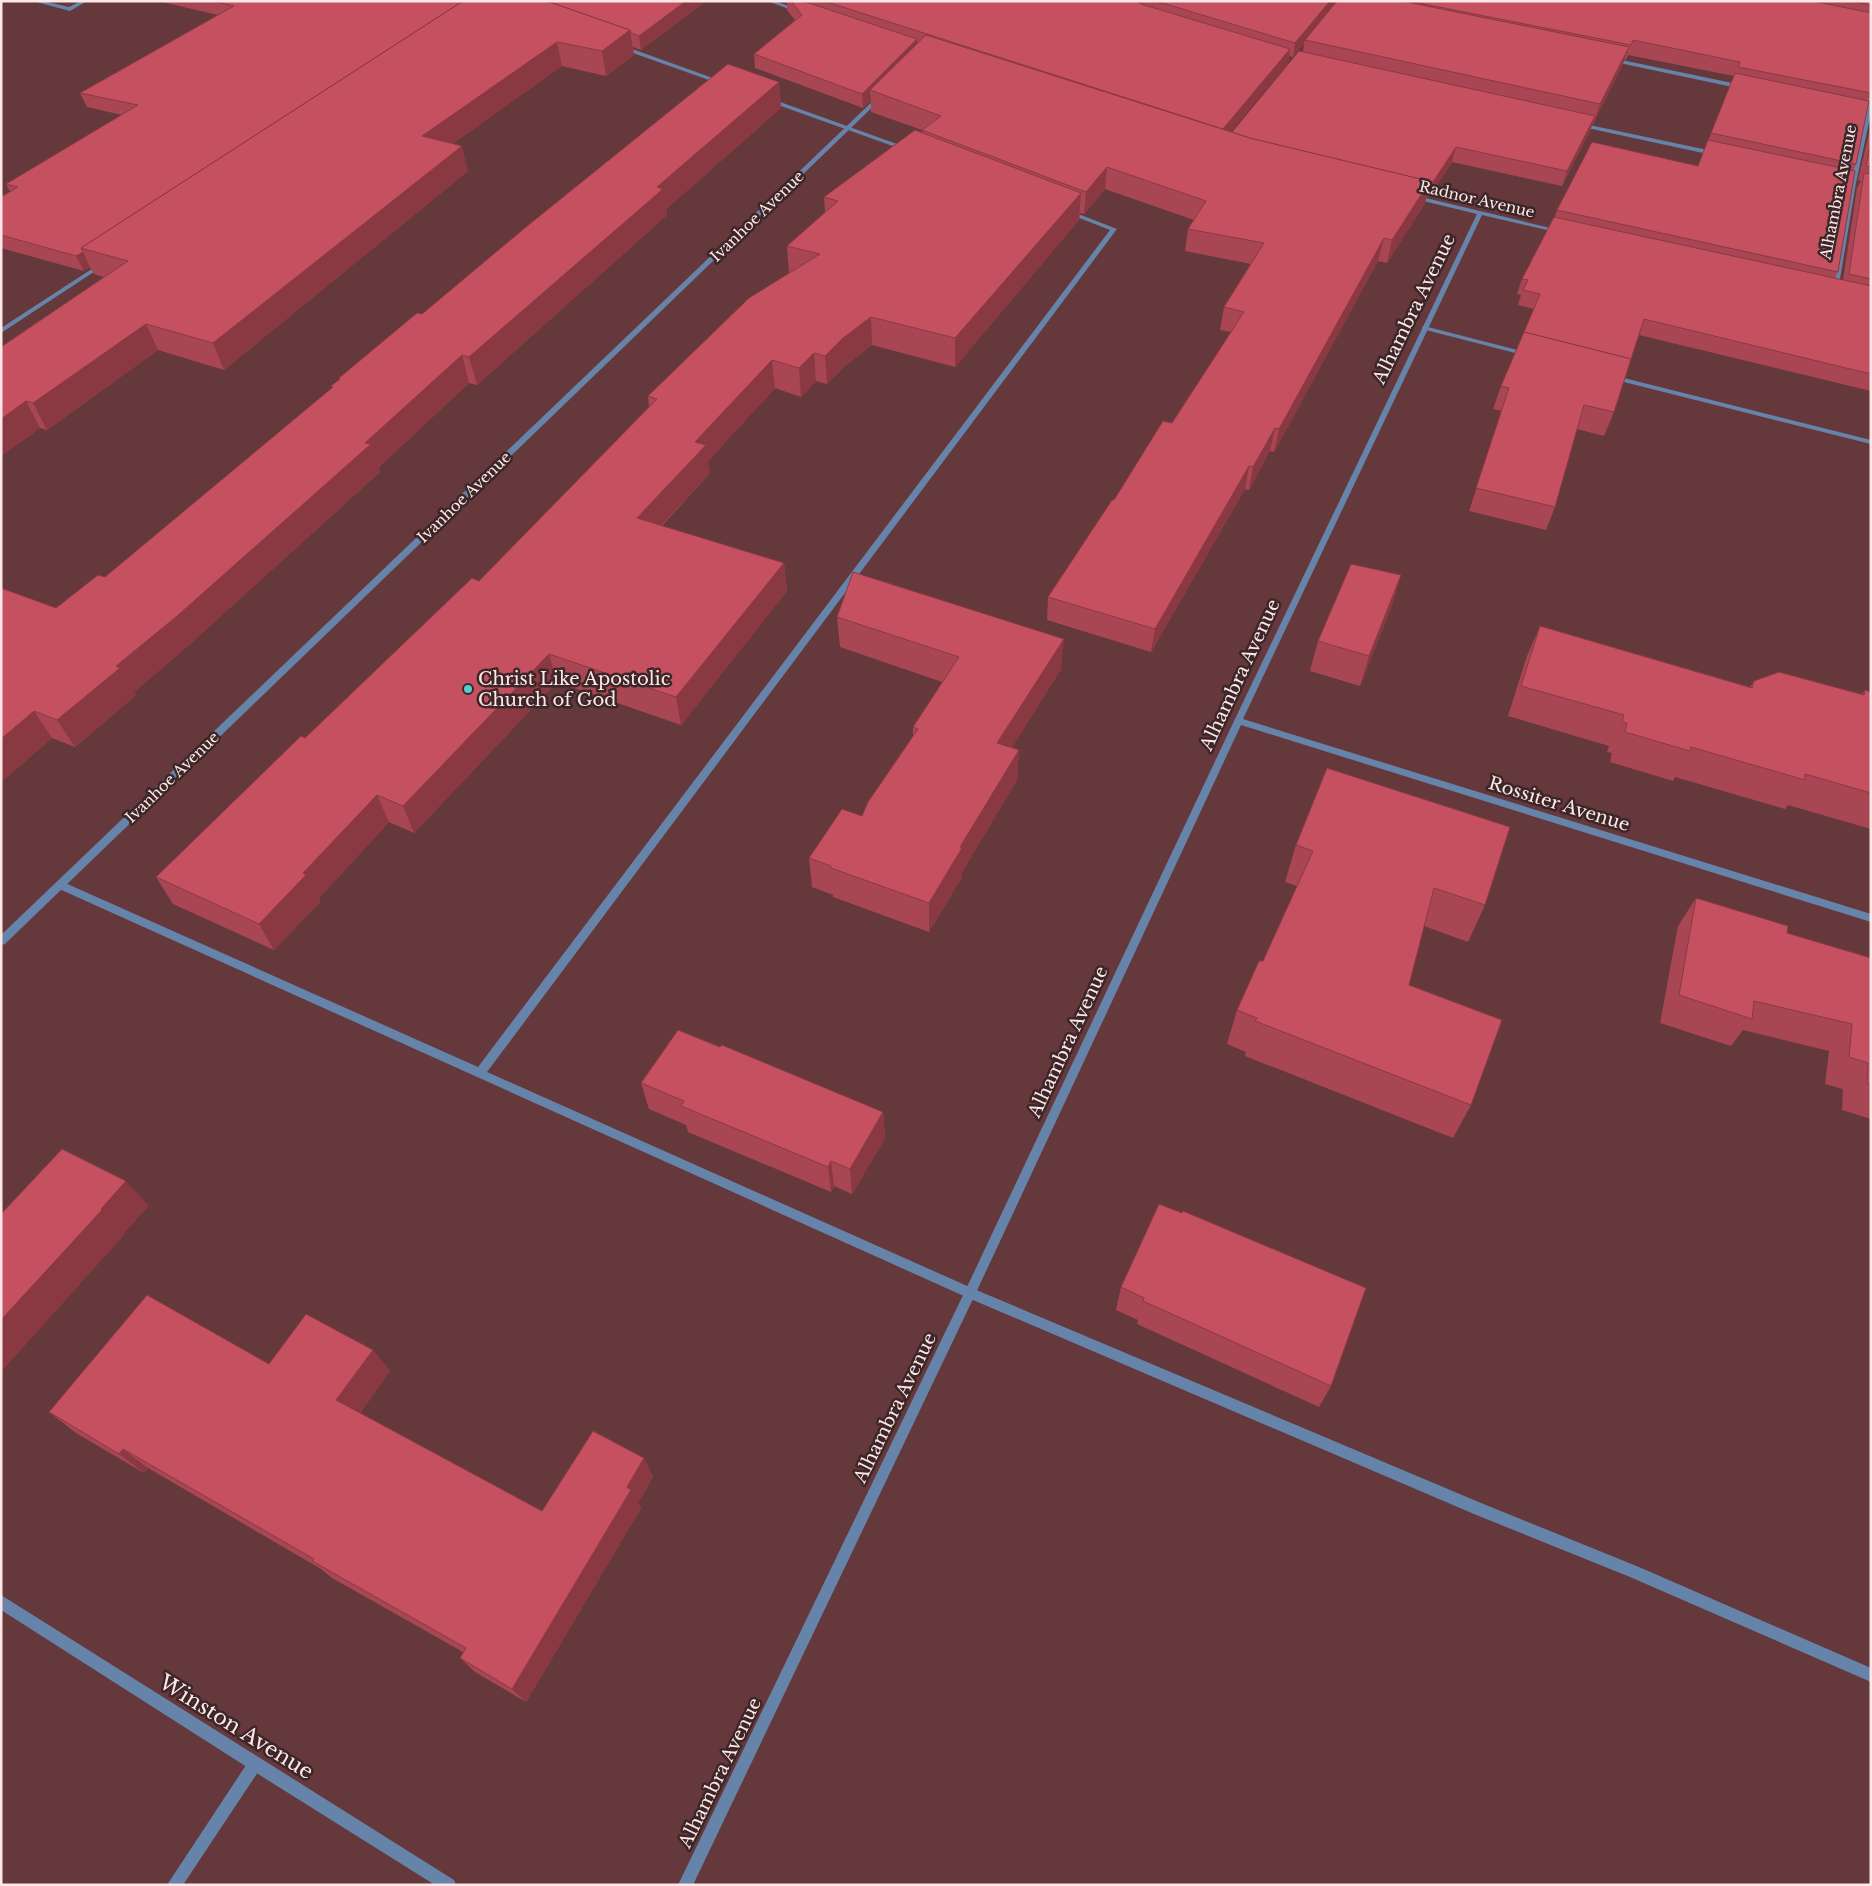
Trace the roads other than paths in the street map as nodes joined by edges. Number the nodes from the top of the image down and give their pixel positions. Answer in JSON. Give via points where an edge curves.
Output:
{"nodes":[{"id":1,"x":34,"y":1,"type":"edge"},
{"id":2,"x":85,"y":1,"type":"edge"},
{"id":3,"x":769,"y":1,"type":"edge"},
{"id":4,"x":806,"y":13,"type":"edge"},
{"id":5,"x":617,"y":46,"type":"edge"},
{"id":6,"x":1605,"y":59,"type":"edge"},
{"id":7,"x":728,"y":85,"type":"edge"},
{"id":8,"x":1751,"y":89,"type":"edge"},
{"id":9,"x":884,"y":93,"type":"edge"},
{"id":10,"x":766,"y":98,"type":"edge"},
{"id":11,"x":1871,"y":98,"type":"edge"},
{"id":12,"x":1858,"y":111,"type":"edge"},
{"id":13,"x":1869,"y":113,"type":"edge"},
{"id":14,"x":1571,"y":123,"type":"edge"},
{"id":15,"x":849,"y":128,"type":"junction"},
{"id":16,"x":913,"y":152,"type":"edge"},
{"id":17,"x":1727,"y":156,"type":"edge"},
{"id":18,"x":1844,"y":181,"type":"edge"},
{"id":19,"x":1853,"y":183,"type":"junction"},
{"id":20,"x":1862,"y":185,"type":"edge"},
{"id":21,"x":1407,"y":196,"type":"edge"},
{"id":22,"x":1059,"y":208,"type":"edge"},
{"id":23,"x":1480,"y":213,"type":"junction"},
{"id":24,"x":1566,"y":232,"type":"edge"},
{"id":25,"x":109,"y":260,"type":"edge"},
{"id":26,"x":1825,"y":290,"type":"edge"},
{"id":27,"x":1835,"y":292,"type":"junction"},
{"id":28,"x":1844,"y":294,"type":"edge"},
{"id":29,"x":1424,"y":328,"type":"junction"},
{"id":30,"x":1,"y":331,"type":"edge"},
{"id":31,"x":1534,"y":356,"type":"edge"},
{"id":32,"x":1601,"y":374,"type":"edge"},
{"id":33,"x":1871,"y":442,"type":"edge"},
{"id":34,"x":1238,"y":721,"type":"junction"},
{"id":35,"x":60,"y":885,"type":"junction"},
{"id":36,"x":1871,"y":918,"type":"edge"},
{"id":37,"x":1,"y":941,"type":"edge"},
{"id":38,"x":480,"y":1073,"type":"junction"},
{"id":39,"x":970,"y":1293,"type":"junction"},
{"id":40,"x":1,"y":1602,"type":"edge"},
{"id":41,"x":1871,"y":1675,"type":"edge"},
{"id":42,"x":255,"y":1764,"type":"junction"},
{"id":43,"x":174,"y":1885,"type":"edge"},
{"id":44,"x":449,"y":1885,"type":"edge"},
{"id":45,"x":685,"y":1885,"type":"edge"}],
"edges":[{"from":1,"to":2,"type":"street","via":[[70,9]]},
{"from":3,"to":4,"type":"street"},
{"from":5,"to":7,"type":"street"},
{"from":6,"to":8,"type":"street"},
{"from":9,"to":15,"type":"street","name":"Ivanhoe Avenue"},
{"from":10,"to":15,"type":"street"},
{"from":11,"to":13,"type":"street","name":"Alhambra Avenue"},
{"from":12,"to":13,"type":"street"},
{"from":13,"to":19,"type":"street","name":"Alhambra Avenue"},
{"from":14,"to":17,"type":"street"},
{"from":15,"to":16,"type":"street"},
{"from":15,"to":35,"type":"street","name":"Ivanhoe Avenue"},
{"from":18,"to":19,"type":"street"},
{"from":19,"to":20,"type":"street"},
{"from":19,"to":27,"type":"street","name":"Alhambra Avenue"},
{"from":21,"to":23,"type":"street","name":"Radnor Avenue"},
{"from":22,"to":38,"type":"street","via":[[1114,229]]},
{"from":23,"to":24,"type":"street","name":"Radnor Avenue"},
{"from":23,"to":29,"type":"street","name":"Alhambra Avenue"},
{"from":25,"to":30,"type":"street"},
{"from":26,"to":27,"type":"street"},
{"from":27,"to":28,"type":"street"},
{"from":29,"to":31,"type":"street"},
{"from":29,"to":34,"type":"street","name":"Alhambra Avenue"},
{"from":32,"to":33,"type":"street"},
{"from":34,"to":36,"type":"street","name":"Rossiter Avenue"},
{"from":34,"to":39,"type":"street","name":"Alhambra Avenue"},
{"from":35,"to":37,"type":"street","name":"Ivanhoe Avenue"},
{"from":35,"to":38,"type":"street"},
{"from":38,"to":39,"type":"street"},
{"from":39,"to":41,"type":"street"},
{"from":39,"to":45,"type":"street","name":"Alhambra Avenue"},
{"from":40,"to":42,"type":"street","name":"Winston Avenue"},
{"from":42,"to":43,"type":"street"},
{"from":42,"to":44,"type":"street","name":"Winston Avenue"}]}
